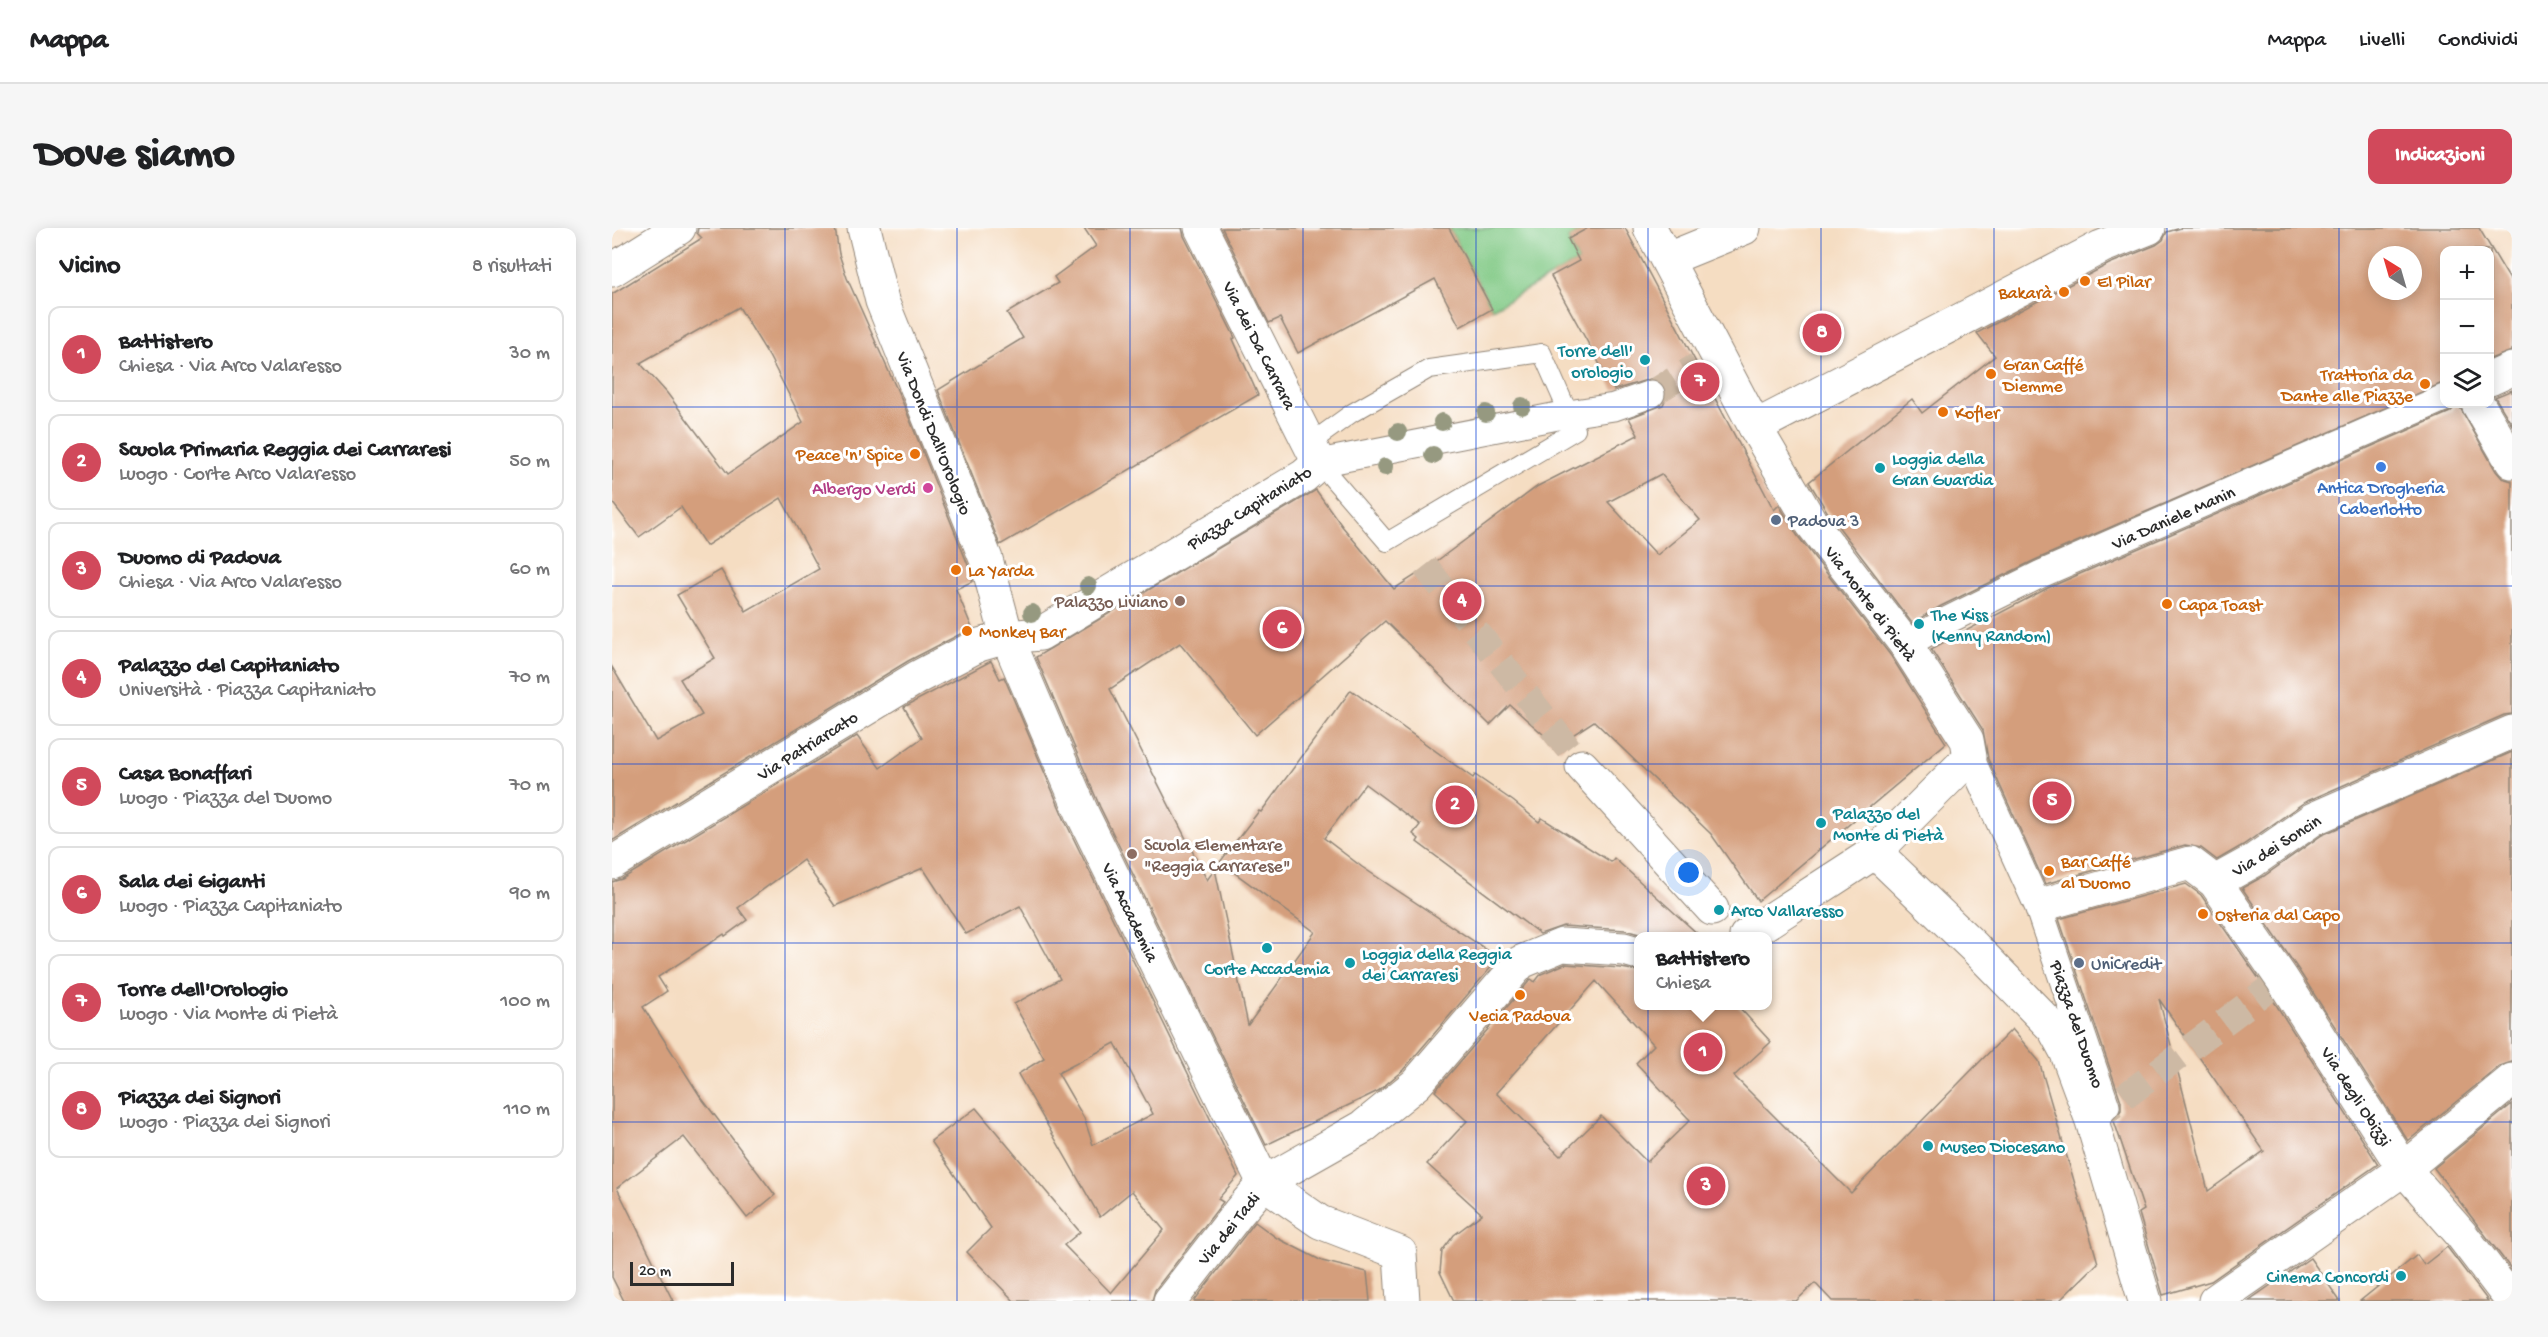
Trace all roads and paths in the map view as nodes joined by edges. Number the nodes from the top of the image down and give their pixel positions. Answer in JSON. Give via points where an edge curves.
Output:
{"nodes":[{"id":1,"x":678,"y":228,"type":"edge"},
{"id":2,"x":864,"y":228,"type":"edge"},
{"id":3,"x":1201,"y":228,"type":"edge"},
{"id":4,"x":1650,"y":228,"type":"edge"},
{"id":5,"x":1744,"y":228,"type":"edge"},
{"id":6,"x":2149,"y":228,"type":"edge"},
{"id":7,"x":616,"y":259,"type":"edge"},
{"id":8,"x":1668,"y":259,"type":"junction"},
{"id":9,"x":2512,"y":369,"type":"edge"},
{"id":10,"x":2494,"y":377,"type":"edge"},
{"id":11,"x":1651,"y":393,"type":"tunnel mouth"},
{"id":12,"x":2440,"y":400,"type":"edge"},
{"id":13,"x":2480,"y":408,"type":"edge"},
{"id":14,"x":1568,"y":414,"type":"junction"},
{"id":15,"x":1755,"y":427,"type":"junction"},
{"id":16,"x":1314,"y":454,"type":"junction"},
{"id":17,"x":2512,"y":462,"type":"edge"},
{"id":18,"x":1007,"y":637,"type":"junction"},
{"id":19,"x":1906,"y":645,"type":"junction"},
{"id":20,"x":2512,"y":732,"type":"edge"},
{"id":21,"x":1970,"y":756,"type":"junction"},
{"id":22,"x":1582,"y":766,"type":"tunnel mouth"},
{"id":23,"x":1875,"y":852,"type":"junction"},
{"id":24,"x":612,"y":863,"type":"edge"},
{"id":25,"x":2215,"y":882,"type":"junction"},
{"id":26,"x":2043,"y":904,"type":"junction"},
{"id":27,"x":1725,"y":920,"type":"edge"},
{"id":28,"x":1634,"y":952,"type":"edge"},
{"id":29,"x":2512,"y":1080,"type":"edge"},
{"id":30,"x":2092,"y":1121,"type":"junction"},
{"id":31,"x":2404,"y":1169,"type":"junction"},
{"id":32,"x":1264,"y":1183,"type":"junction"},
{"id":33,"x":1170,"y":1301,"type":"edge"},
{"id":34,"x":1403,"y":1301,"type":"edge"},
{"id":35,"x":2145,"y":1301,"type":"edge"},
{"id":36,"x":2215,"y":1301,"type":"edge"},
{"id":37,"x":2512,"y":1301,"type":"edge"}],
"edges":[{"from":1,"to":7,"type":"street"},
{"from":2,"to":18,"type":"street","name":"Via Dondi Dall'Orologio","via":[[882,301],[986,559]]},
{"from":3,"to":16,"type":"street","name":"Via dei Da Carrara"},
{"from":4,"to":8,"type":"street","name":"Via Monte di Pietà"},
{"from":5,"to":8,"type":"street"},
{"from":6,"to":15,"type":"street","via":[[2101,246]]},
{"from":8,"to":15,"type":"street","name":"Via Monte di Pietà"},
{"from":9,"to":10,"type":"street"},
{"from":11,"to":14,"type":"street","name":"Piazza Capitaniato","via":[[1614,407]]},
{"from":12,"to":19,"type":"street","name":"Via Daniele Manin","via":[[2041,574]]},
{"from":13,"to":17,"type":"street"},
{"from":14,"to":16,"type":"street","name":"Piazza Capitaniato"},
{"from":14,"to":16,"type":"lane","via":[[1542,353],[1498,358],[1429,369],[1352,412]]},
{"from":14,"to":16,"type":"lane","via":[[1576,430],[1386,542]]},
{"from":15,"to":19,"type":"street","name":"Via Monte di Pietà","via":[[1812,524]]},
{"from":16,"to":18,"type":"street","name":"Piazza Capitaniato","via":[[1294,482],[1040,634]]},
{"from":18,"to":24,"type":"street","name":"Via Patriarcato","via":[[979,645],[918,677]]},
{"from":18,"to":32,"type":"street","name":"Via Accademia","via":[[1083,815]]},
{"from":19,"to":21,"type":"street","name":"Via Monte di Pietà","via":[[1967,740]]},
{"from":20,"to":25,"type":"street","name":"Via dei Soncin","via":[[2313,819]]},
{"from":21,"to":23,"type":"street"},
{"from":21,"to":26,"type":"street","name":"Piazza del Duomo"},
{"from":22,"to":27,"type":"street"},
{"from":23,"to":27,"type":"street"},
{"from":23,"to":30,"type":"street","name":"Piazza del Duomo","via":[[2054,1029]]},
{"from":25,"to":26,"type":"street","name":"Via dei Soncin","via":[[2190,863]]},
{"from":25,"to":31,"type":"street","name":"Via degli Obizzi"},
{"from":26,"to":30,"type":"street","name":"Piazza del Duomo","via":[[2106,1106]]},
{"from":28,"to":32,"type":"street","name":"Via dei Tadi","via":[[1562,945],[1521,962],[1416,1084],[1363,1126]]},
{"from":29,"to":31,"type":"street"},
{"from":30,"to":35,"type":"street"},
{"from":31,"to":36,"type":"street"},
{"from":31,"to":37,"type":"street","name":"Via degli Obizzi"},
{"from":32,"to":33,"type":"street","name":"Via dei Tadi"},
{"from":32,"to":34,"type":"street","via":[[1320,1222],[1400,1253]]}]}
